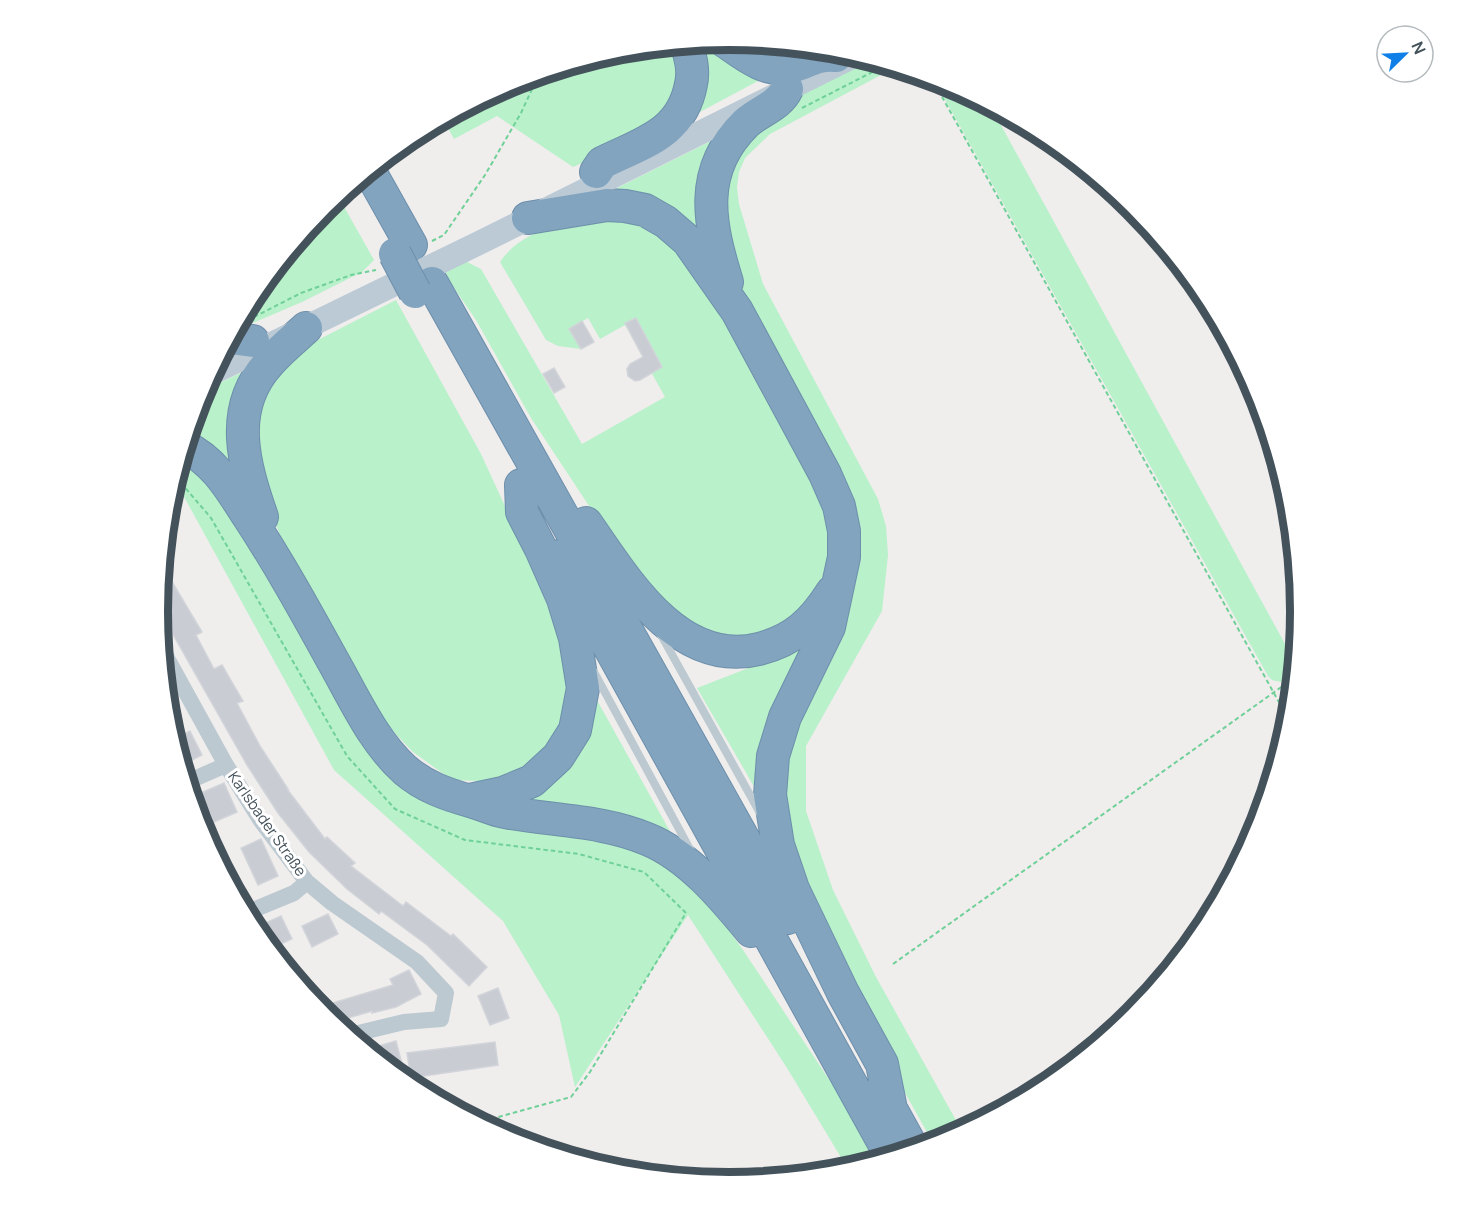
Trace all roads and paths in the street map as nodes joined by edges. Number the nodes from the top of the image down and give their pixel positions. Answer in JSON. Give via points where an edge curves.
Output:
{"nodes":[{"id":1,"x":738,"y":50,"type":"edge"},
{"id":2,"x":688,"y":51,"type":"edge"},
{"id":3,"x":817,"y":56,"type":"edge"},
{"id":4,"x":835,"y":59,"type":"edge"},
{"id":5,"x":839,"y":60,"type":"edge"},
{"id":6,"x":875,"y":69,"type":"edge"},
{"id":7,"x":938,"y":90,"type":"edge"},
{"id":8,"x":795,"y":99,"type":"junction"},
{"id":9,"x":385,"y":167,"type":"edge"},
{"id":10,"x":596,"y":172,"type":"junction"},
{"id":11,"x":373,"y":178,"type":"edge"},
{"id":12,"x":359,"y":190,"type":"edge"},
{"id":13,"x":396,"y":218,"type":"junction"},
{"id":14,"x":528,"y":218,"type":"junction"},
{"id":15,"x":403,"y":250,"type":"junction"},
{"id":16,"x":737,"y":311,"type":"junction"},
{"id":17,"x":306,"y":328,"type":"junction"},
{"id":18,"x":242,"y":340,"type":"edge"},
{"id":19,"x":224,"y":367,"type":"edge"},
{"id":20,"x":192,"y":451,"type":"edge"},
{"id":21,"x":524,"y":471,"type":"junction"},
{"id":22,"x":183,"y":485,"type":"edge"},
{"id":23,"x":278,"y":563,"type":"junction"},
{"id":24,"x":841,"y":578,"type":"junction"},
{"id":25,"x":641,"y":598,"type":"junction"},
{"id":26,"x":575,"y":638,"type":"junction"},
{"id":27,"x":172,"y":666,"type":"edge"},
{"id":28,"x":1286,"y":684,"type":"edge"},
{"id":29,"x":1274,"y":693,"type":"junction"},
{"id":30,"x":1282,"y":708,"type":"edge"},
{"id":31,"x":226,"y":765,"type":"junction"},
{"id":32,"x":194,"y":779,"type":"edge"},
{"id":33,"x":468,"y":800,"type":"junction"},
{"id":34,"x":778,"y":845,"type":"junction"},
{"id":35,"x":307,"y":882,"type":"junction"},
{"id":36,"x":709,"y":884,"type":"junction"},
{"id":37,"x":255,"y":909,"type":"edge"},
{"id":38,"x":893,"y":964,"type":"dead end"},
{"id":39,"x":811,"y":1011,"type":"junction"},
{"id":40,"x":361,"y":1032,"type":"edge"},
{"id":41,"x":891,"y":1109,"type":"junction"},
{"id":42,"x":492,"y":1119,"type":"edge"},
{"id":43,"x":909,"y":1142,"type":"edge"},
{"id":44,"x":887,"y":1149,"type":"edge"}],
"edges":[{"from":1,"to":3,"type":"highway","via":[[752,60],[789,68]]},
{"from":2,"to":10,"type":"highway","via":[[693,75],[689,98],[678,120],[659,135],[602,163]]},
{"from":4,"to":10,"type":"main road","via":[[606,171]]},
{"from":5,"to":8,"type":"main road"},
{"from":6,"to":8,"type":"path"},
{"from":7,"to":29,"type":"path"},
{"from":8,"to":14,"type":"main road"},
{"from":8,"to":16,"type":"highway","via":[[782,100],[746,123],[718,163],[711,212],[715,241]]},
{"from":9,"to":13,"type":"highway","via":[[399,198]]},
{"from":10,"to":18,"type":"main road"},
{"from":11,"to":13,"type":"highway"},
{"from":12,"to":15,"type":"highway"},
{"from":13,"to":15,"type":"highway"},
{"from":14,"to":16,"type":"highway","via":[[607,205],[645,210],[688,241]]},
{"from":14,"to":17,"type":"main road"},
{"from":15,"to":21,"type":"highway"},
{"from":16,"to":24,"type":"highway","via":[[839,506],[844,531]]},
{"from":17,"to":19,"type":"main road"},
{"from":17,"to":23,"type":"highway","via":[[262,372],[242,423],[247,474]]},
{"from":20,"to":23,"type":"highway","via":[[210,463],[227,484]]},
{"from":21,"to":25,"type":"highway","via":[[557,482]]},
{"from":21,"to":26,"type":"highway","via":[[522,512],[563,600]]},
{"from":21,"to":39,"type":"highway"},
{"from":21,"to":41,"type":"highway","via":[[786,915]]},
{"from":22,"to":42,"type":"path","via":[[211,518],[347,756],[394,809],[465,840],[579,854],[644,872],[686,913],[571,1097]]},
{"from":23,"to":33,"type":"highway","via":[[381,743],[426,785]]},
{"from":24,"to":25,"type":"highway","via":[[819,613],[797,633],[774,645],[749,651],[723,651],[698,644],[673,630]]},
{"from":24,"to":34,"type":"highway","via":[[829,627],[785,717],[773,756],[770,795]]},
{"from":25,"to":34,"type":"lane"},
{"from":26,"to":33,"type":"highway","via":[[582,688],[575,730],[558,758],[532,781],[503,793]]},
{"from":26,"to":36,"type":"lane"},
{"from":27,"to":31,"type":"street","name":"Karlsbader Straße"},
{"from":28,"to":29,"type":"path"},
{"from":29,"to":30,"type":"path"},
{"from":29,"to":38,"type":"path"},
{"from":31,"to":32,"type":"street"},
{"from":31,"to":35,"type":"street","name":"Karlsbader Straße","via":[[261,821]]},
{"from":33,"to":36,"type":"highway","via":[[503,811],[614,827],[650,840],[680,858]]},
{"from":34,"to":41,"type":"highway","via":[[793,889],[882,1064]]},
{"from":35,"to":37,"type":"street","via":[[294,893]]},
{"from":35,"to":40,"type":"street","name":"Karlsbader Straße","via":[[417,962],[446,993],[441,1019],[404,1022]]},
{"from":36,"to":39,"type":"highway"},
{"from":39,"to":44,"type":"highway"},
{"from":41,"to":43,"type":"highway"}]}
